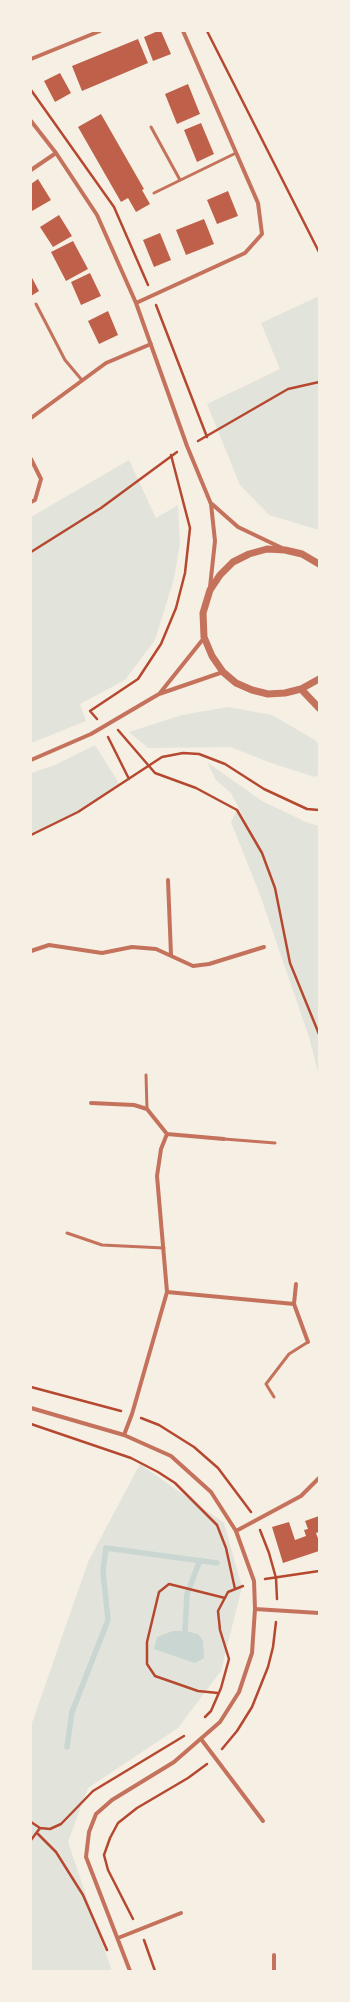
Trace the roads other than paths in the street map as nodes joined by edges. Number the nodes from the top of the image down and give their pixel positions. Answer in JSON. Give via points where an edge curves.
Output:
{"nodes":[{"id":1,"x":100,"y":31,"type":"edge"},
{"id":2,"x":183,"y":31,"type":"edge"},
{"id":3,"x":31,"y":59,"type":"edge"},
{"id":4,"x":31,"y":121,"type":"edge"},
{"id":5,"x":151,"y":128,"type":"dead end"},
{"id":6,"x":237,"y":152,"type":"junction"},
{"id":7,"x":56,"y":153,"type":"junction"},
{"id":8,"x":31,"y":170,"type":"edge"},
{"id":9,"x":180,"y":180,"type":"junction"},
{"id":10,"x":154,"y":193,"type":"dead end"},
{"id":11,"x":136,"y":303,"type":"junction"},
{"id":12,"x":36,"y":304,"type":"dead end"},
{"id":13,"x":151,"y":344,"type":"junction"},
{"id":14,"x":81,"y":379,"type":"junction"},
{"id":15,"x":31,"y":418,"type":"edge"},
{"id":16,"x":31,"y":459,"type":"edge"},
{"id":17,"x":31,"y":502,"type":"edge"},
{"id":18,"x":211,"y":504,"type":"junction"},
{"id":19,"x":286,"y":550,"type":"junction"},
{"id":20,"x":318,"y":563,"type":"edge"},
{"id":21,"x":210,"y":590,"type":"junction"},
{"id":22,"x":204,"y":637,"type":"junction"},
{"id":23,"x":223,"y":672,"type":"junction"},
{"id":24,"x":319,"y":679,"type":"edge"},
{"id":25,"x":301,"y":689,"type":"junction"},
{"id":26,"x":159,"y":694,"type":"junction"},
{"id":27,"x":319,"y":708,"type":"edge"},
{"id":28,"x":31,"y":760,"type":"edge"},
{"id":29,"x":168,"y":880,"type":"dead end"},
{"id":30,"x":264,"y":947,"type":"dead end"},
{"id":31,"x":31,"y":951,"type":"edge"},
{"id":32,"x":172,"y":955,"type":"junction"},
{"id":33,"x":146,"y":1075,"type":"dead end"},
{"id":34,"x":91,"y":1103,"type":"dead end"},
{"id":35,"x":147,"y":1108,"type":"junction"},
{"id":36,"x":167,"y":1134,"type":"junction"},
{"id":37,"x":224,"y":1139,"type":"joint"},
{"id":38,"x":275,"y":1143,"type":"dead end"},
{"id":39,"x":67,"y":1233,"type":"dead end"},
{"id":40,"x":164,"y":1248,"type":"junction"},
{"id":41,"x":296,"y":1284,"type":"dead end"},
{"id":42,"x":167,"y":1292,"type":"junction"},
{"id":43,"x":294,"y":1304,"type":"junction"},
{"id":44,"x":308,"y":1342,"type":"joint"},
{"id":45,"x":274,"y":1397,"type":"dead end"},
{"id":46,"x":31,"y":1408,"type":"edge"},
{"id":47,"x":124,"y":1435,"type":"junction"},
{"id":48,"x":319,"y":1478,"type":"edge"},
{"id":49,"x":236,"y":1531,"type":"junction"},
{"id":50,"x":255,"y":1609,"type":"junction"},
{"id":51,"x":319,"y":1613,"type":"edge"},
{"id":52,"x":201,"y":1740,"type":"junction"},
{"id":53,"x":263,"y":1821,"type":"dead end"},
{"id":54,"x":181,"y":1913,"type":"dead end"},
{"id":55,"x":118,"y":1938,"type":"junction"},
{"id":56,"x":274,"y":1955,"type":"dead end"},
{"id":57,"x":130,"y":1971,"type":"edge"},
{"id":58,"x":274,"y":1971,"type":"edge"}],
"edges":[{"from":1,"to":3,"type":"street"},
{"from":2,"to":6,"type":"street"},
{"from":4,"to":7,"type":"street"},
{"from":5,"to":9,"type":"lane"},
{"from":6,"to":9,"type":"lane"},
{"from":6,"to":11,"type":"street","via":[[258,203],[262,234],[244,253]]},
{"from":7,"to":8,"type":"street"},
{"from":7,"to":11,"type":"street","via":[[97,216]]},
{"from":9,"to":10,"type":"lane"},
{"from":11,"to":13,"type":"street"},
{"from":12,"to":14,"type":"lane","via":[[65,360]]},
{"from":13,"to":14,"type":"street","via":[[106,363]]},
{"from":13,"to":18,"type":"street","via":[[187,446]]},
{"from":14,"to":15,"type":"street"},
{"from":16,"to":17,"type":"street","via":[[41,479],[35,500]]},
{"from":18,"to":19,"type":"street","via":[[238,527]]},
{"from":18,"to":21,"type":"street","via":[[215,541]]},
{"from":19,"to":20,"type":"street","via":[[302,554]]},
{"from":19,"to":21,"type":"street","via":[[267,549],[233,562]]},
{"from":21,"to":22,"type":"street","via":[[203,613]]},
{"from":22,"to":23,"type":"street","via":[[212,656]]},
{"from":22,"to":26,"type":"street"},
{"from":23,"to":25,"type":"street","via":[[236,683],[268,694],[285,694]]},
{"from":23,"to":26,"type":"street"},
{"from":24,"to":25,"type":"street"},
{"from":25,"to":27,"type":"street"},
{"from":26,"to":28,"type":"street","via":[[91,734]]},
{"from":29,"to":32,"type":"street"},
{"from":30,"to":32,"type":"street","via":[[209,964],[193,966]]},
{"from":31,"to":32,"type":"street","via":[[49,945],[102,953],[132,947],[156,949]]},
{"from":33,"to":35,"type":"lane"},
{"from":34,"to":35,"type":"street"},
{"from":35,"to":36,"type":"street"},
{"from":36,"to":37,"type":"street"},
{"from":36,"to":40,"type":"street","via":[[161,1149],[157,1176]]},
{"from":37,"to":38,"type":"lane"},
{"from":39,"to":40,"type":"lane","via":[[102,1245]]},
{"from":40,"to":42,"type":"street"},
{"from":41,"to":43,"type":"street"},
{"from":42,"to":43,"type":"street"},
{"from":42,"to":47,"type":"street"},
{"from":43,"to":44,"type":"street"},
{"from":44,"to":45,"type":"lane","via":[[289,1354],[266,1384]]},
{"from":46,"to":47,"type":"street"},
{"from":47,"to":49,"type":"street","via":[[171,1456],[211,1492]]},
{"from":48,"to":49,"type":"street","via":[[301,1496]]},
{"from":49,"to":50,"type":"street","via":[[254,1581]]},
{"from":50,"to":51,"type":"street"},
{"from":50,"to":52,"type":"street","via":[[252,1653],[239,1692],[220,1722]]},
{"from":52,"to":53,"type":"street"},
{"from":52,"to":55,"type":"street","via":[[174,1762],[112,1800],[96,1814],[89,1832],[86,1857]]},
{"from":54,"to":55,"type":"street"},
{"from":55,"to":57,"type":"street"},
{"from":56,"to":58,"type":"street"}]}
